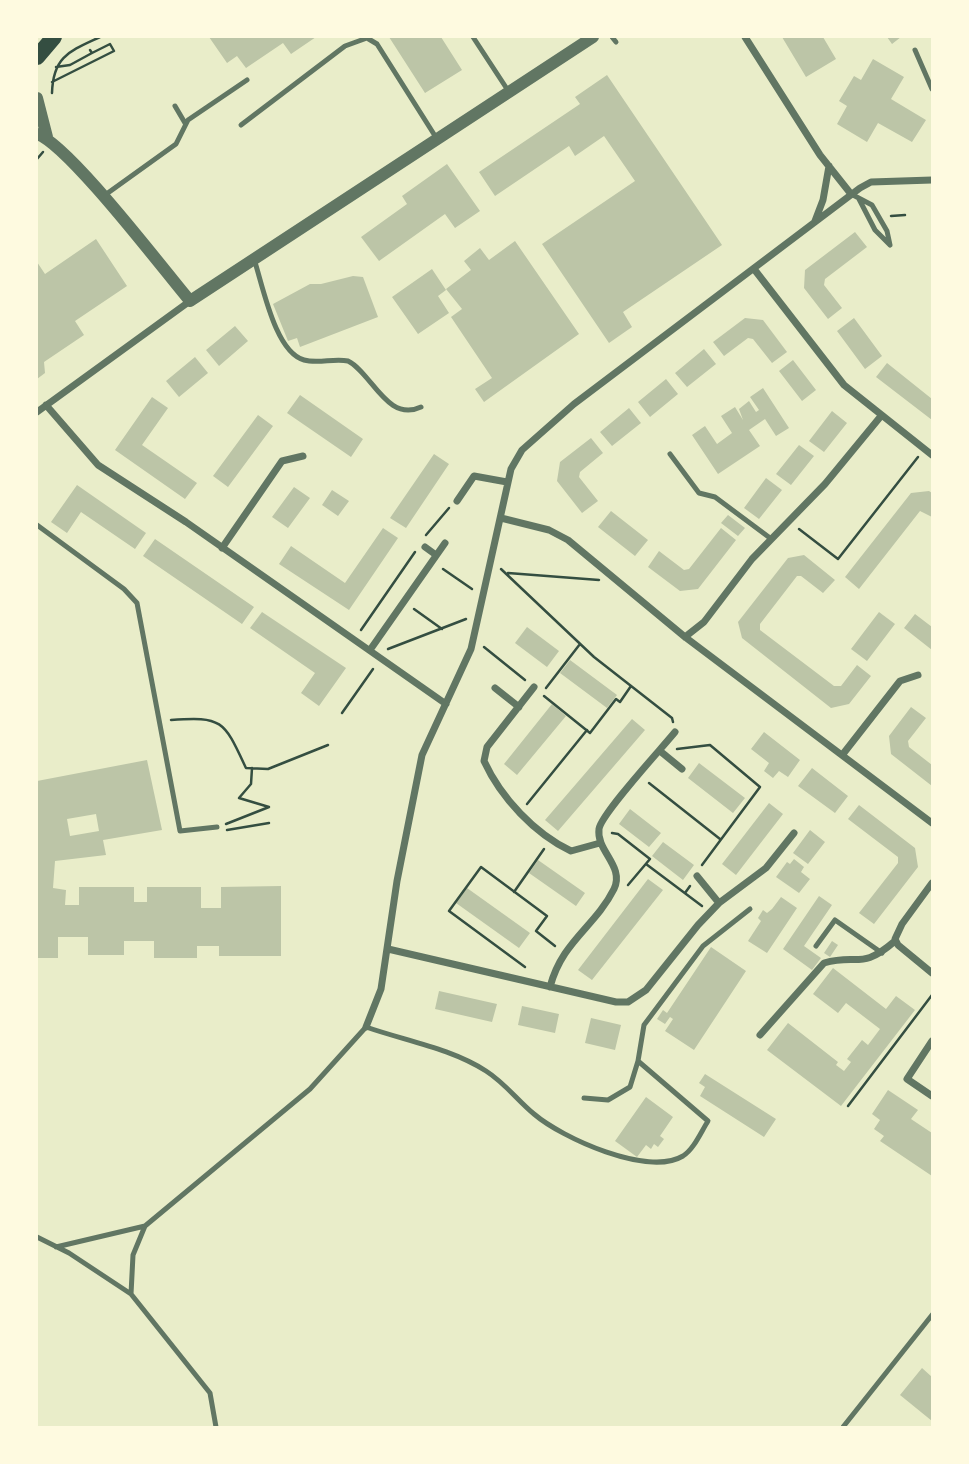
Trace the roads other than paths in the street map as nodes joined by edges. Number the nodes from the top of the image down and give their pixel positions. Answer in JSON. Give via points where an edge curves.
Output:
{"nodes":[{"id":1,"x":54,"y":37,"type":"edge"},
{"id":2,"x":473,"y":37,"type":"edge"},
{"id":3,"x":593,"y":37,"type":"edge"},
{"id":4,"x":745,"y":37,"type":"edge"},
{"id":5,"x":915,"y":50,"type":"dead end"},
{"id":6,"x":37,"y":57,"type":"edge"},
{"id":7,"x":247,"y":80,"type":"dead end"},
{"id":8,"x":932,"y":89,"type":"edge"},
{"id":9,"x":509,"y":92,"type":"junction"},
{"id":10,"x":37,"y":98,"type":"edge"},
{"id":11,"x":176,"y":107,"type":"dead end"},
{"id":12,"x":185,"y":123,"type":"junction"},
{"id":13,"x":241,"y":125,"type":"dead end"},
{"id":14,"x":42,"y":135,"type":"edge"},
{"id":15,"x":438,"y":139,"type":"junction"},
{"id":16,"x":829,"y":166,"type":"junction"},
{"id":17,"x":932,"y":180,"type":"edge"},
{"id":18,"x":851,"y":194,"type":"junction"},
{"id":19,"x":102,"y":197,"type":"junction"},
{"id":20,"x":859,"y":199,"type":"junction"},
{"id":21,"x":815,"y":222,"type":"junction"},
{"id":22,"x":254,"y":259,"type":"junction"},
{"id":23,"x":754,"y":269,"type":"junction"},
{"id":24,"x":190,"y":301,"type":"junction"},
{"id":25,"x":46,"y":405,"type":"junction"},
{"id":26,"x":421,"y":407,"type":"dead end"},
{"id":27,"x":37,"y":412,"type":"edge"},
{"id":28,"x":881,"y":416,"type":"junction"},
{"id":29,"x":670,"y":454,"type":"dead end"},
{"id":30,"x":932,"y":455,"type":"edge"},
{"id":31,"x":303,"y":456,"type":"dead end"},
{"id":32,"x":507,"y":482,"type":"junction"},
{"id":33,"x":457,"y":501,"type":"road end"},
{"id":34,"x":501,"y":518,"type":"junction"},
{"id":35,"x":37,"y":526,"type":"edge"},
{"id":36,"x":770,"y":538,"type":"junction"},
{"id":37,"x":445,"y":543,"type":"dead end"},
{"id":38,"x":425,"y":547,"type":"dead end"},
{"id":39,"x":222,"y":548,"type":"junction"},
{"id":40,"x":434,"y":558,"type":"junction"},
{"id":41,"x":685,"y":637,"type":"junction"},
{"id":42,"x":370,"y":650,"type":"junction"},
{"id":43,"x":918,"y":675,"type":"dead end"},
{"id":44,"x":534,"y":687,"type":"road end"},
{"id":45,"x":495,"y":688,"type":"dead end"},
{"id":46,"x":446,"y":705,"type":"junction"},
{"id":47,"x":519,"y":707,"type":"junction"},
{"id":48,"x":675,"y":732,"type":"road end"},
{"id":49,"x":660,"y":751,"type":"junction"},
{"id":50,"x":843,"y":754,"type":"junction"},
{"id":51,"x":682,"y":769,"type":"dead end"},
{"id":52,"x":932,"y":824,"type":"edge"},
{"id":53,"x":217,"y":827,"type":"road end"},
{"id":54,"x":794,"y":833,"type":"dead end"},
{"id":55,"x":600,"y":843,"type":"junction"},
{"id":56,"x":697,"y":876,"type":"road end"},
{"id":57,"x":932,"y":883,"type":"edge"},
{"id":58,"x":719,"y":903,"type":"junction"},
{"id":59,"x":750,"y":909,"type":"dead end"},
{"id":60,"x":895,"y":941,"type":"junction"},
{"id":61,"x":816,"y":946,"type":"dead end"},
{"id":62,"x":388,"y":949,"type":"junction"},
{"id":63,"x":882,"y":953,"type":"junction"},
{"id":64,"x":932,"y":972,"type":"edge"},
{"id":65,"x":551,"y":987,"type":"junction"},
{"id":66,"x":366,"y":1027,"type":"junction"},
{"id":67,"x":760,"y":1035,"type":"dead end"},
{"id":68,"x":932,"y":1041,"type":"edge"},
{"id":69,"x":638,"y":1061,"type":"junction"},
{"id":70,"x":932,"y":1096,"type":"edge"},
{"id":71,"x":584,"y":1098,"type":"dead end"},
{"id":72,"x":145,"y":1226,"type":"junction"},
{"id":73,"x":37,"y":1237,"type":"edge"},
{"id":74,"x":56,"y":1247,"type":"junction"},
{"id":75,"x":131,"y":1294,"type":"junction"},
{"id":76,"x":932,"y":1315,"type":"edge"},
{"id":77,"x":216,"y":1427,"type":"edge"},
{"id":78,"x":843,"y":1427,"type":"edge"}],
"edges":[{"from":1,"to":6,"type":"main road"},
{"from":2,"to":9,"type":"lane"},
{"from":3,"to":9,"type":"street"},
{"from":4,"to":16,"type":"street"},
{"from":5,"to":8,"type":"lane"},
{"from":7,"to":12,"type":"lane"},
{"from":9,"to":15,"type":"street"},
{"from":10,"to":14,"type":"street","via":[[43,116]]},
{"from":11,"to":12,"type":"lane"},
{"from":12,"to":19,"type":"lane","via":[[176,144]]},
{"from":13,"to":15,"type":"lane","via":[[345,46],[367,38],[377,44]]},
{"from":14,"to":19,"type":"street"},
{"from":15,"to":22,"type":"street"},
{"from":16,"to":18,"type":"street"},
{"from":16,"to":21,"type":"street"},
{"from":17,"to":18,"type":"street","via":[[871,182]]},
{"from":18,"to":20,"type":"lane"},
{"from":18,"to":21,"type":"street"},
{"from":19,"to":24,"type":"street"},
{"from":20,"to":20,"type":"lane","via":[[872,205],[890,246],[875,230]]},
{"from":21,"to":23,"type":"street"},
{"from":22,"to":24,"type":"street"},
{"from":22,"to":26,"type":"lane","via":[[281,340],[290,353],[312,361],[348,361],[393,405],[410,411]]},
{"from":23,"to":28,"type":"street","via":[[844,385]]},
{"from":23,"to":32,"type":"street","via":[[544,428],[518,456]]},
{"from":24,"to":25,"type":"street"},
{"from":25,"to":27,"type":"street"},
{"from":25,"to":39,"type":"street","via":[[98,465]]},
{"from":28,"to":30,"type":"street"},
{"from":28,"to":36,"type":"street","via":[[839,469]]},
{"from":29,"to":36,"type":"lane","via":[[699,493],[715,497]]},
{"from":31,"to":39,"type":"street","via":[[282,461]]},
{"from":32,"to":33,"type":"street","via":[[474,476]]},
{"from":32,"to":34,"type":"street"},
{"from":34,"to":41,"type":"street","via":[[560,534]]},
{"from":34,"to":46,"type":"street","via":[[474,638]]},
{"from":35,"to":53,"type":"lane","via":[[137,603],[180,831]]},
{"from":36,"to":41,"type":"street","via":[[704,622]]},
{"from":37,"to":40,"type":"street"},
{"from":38,"to":40,"type":"street"},
{"from":39,"to":42,"type":"street"},
{"from":40,"to":42,"type":"street"},
{"from":41,"to":50,"type":"street"},
{"from":42,"to":46,"type":"street"},
{"from":43,"to":50,"type":"street","via":[[900,681]]},
{"from":44,"to":47,"type":"street"},
{"from":45,"to":47,"type":"street"},
{"from":46,"to":62,"type":"street","via":[[422,755]]},
{"from":47,"to":55,"type":"street","via":[[487,747],[484,761],[520,812],[550,841],[571,851]]},
{"from":48,"to":49,"type":"street"},
{"from":49,"to":51,"type":"street"},
{"from":49,"to":55,"type":"street","via":[[601,822]]},
{"from":50,"to":52,"type":"street"},
{"from":54,"to":58,"type":"street","via":[[766,868]]},
{"from":55,"to":65,"type":"street","via":[[615,869],[616,885],[557,962]]},
{"from":56,"to":58,"type":"street"},
{"from":57,"to":60,"type":"street"},
{"from":58,"to":65,"type":"street","via":[[635,999],[616,1002]]},
{"from":59,"to":69,"type":"lane","via":[[702,946],[645,1025]]},
{"from":60,"to":63,"type":"street"},
{"from":60,"to":64,"type":"street"},
{"from":61,"to":63,"type":"lane","via":[[835,920]]},
{"from":62,"to":65,"type":"street"},
{"from":62,"to":66,"type":"street","via":[[381,989]]},
{"from":63,"to":67,"type":"street","via":[[862,962],[824,963]]},
{"from":66,"to":69,"type":"lane","via":[[473,1064],[498,1080],[536,1117],[614,1154],[636,1161],[678,1158],[690,1151],[708,1121]]},
{"from":66,"to":72,"type":"lane","via":[[310,1088]]},
{"from":68,"to":70,"type":"street","via":[[907,1079]]},
{"from":69,"to":71,"type":"lane","via":[[629,1087],[608,1100]]},
{"from":72,"to":74,"type":"lane"},
{"from":72,"to":75,"type":"lane","via":[[133,1255]]},
{"from":73,"to":74,"type":"lane"},
{"from":74,"to":75,"type":"lane"},
{"from":75,"to":77,"type":"lane","via":[[210,1393]]},
{"from":76,"to":78,"type":"lane"}]}
